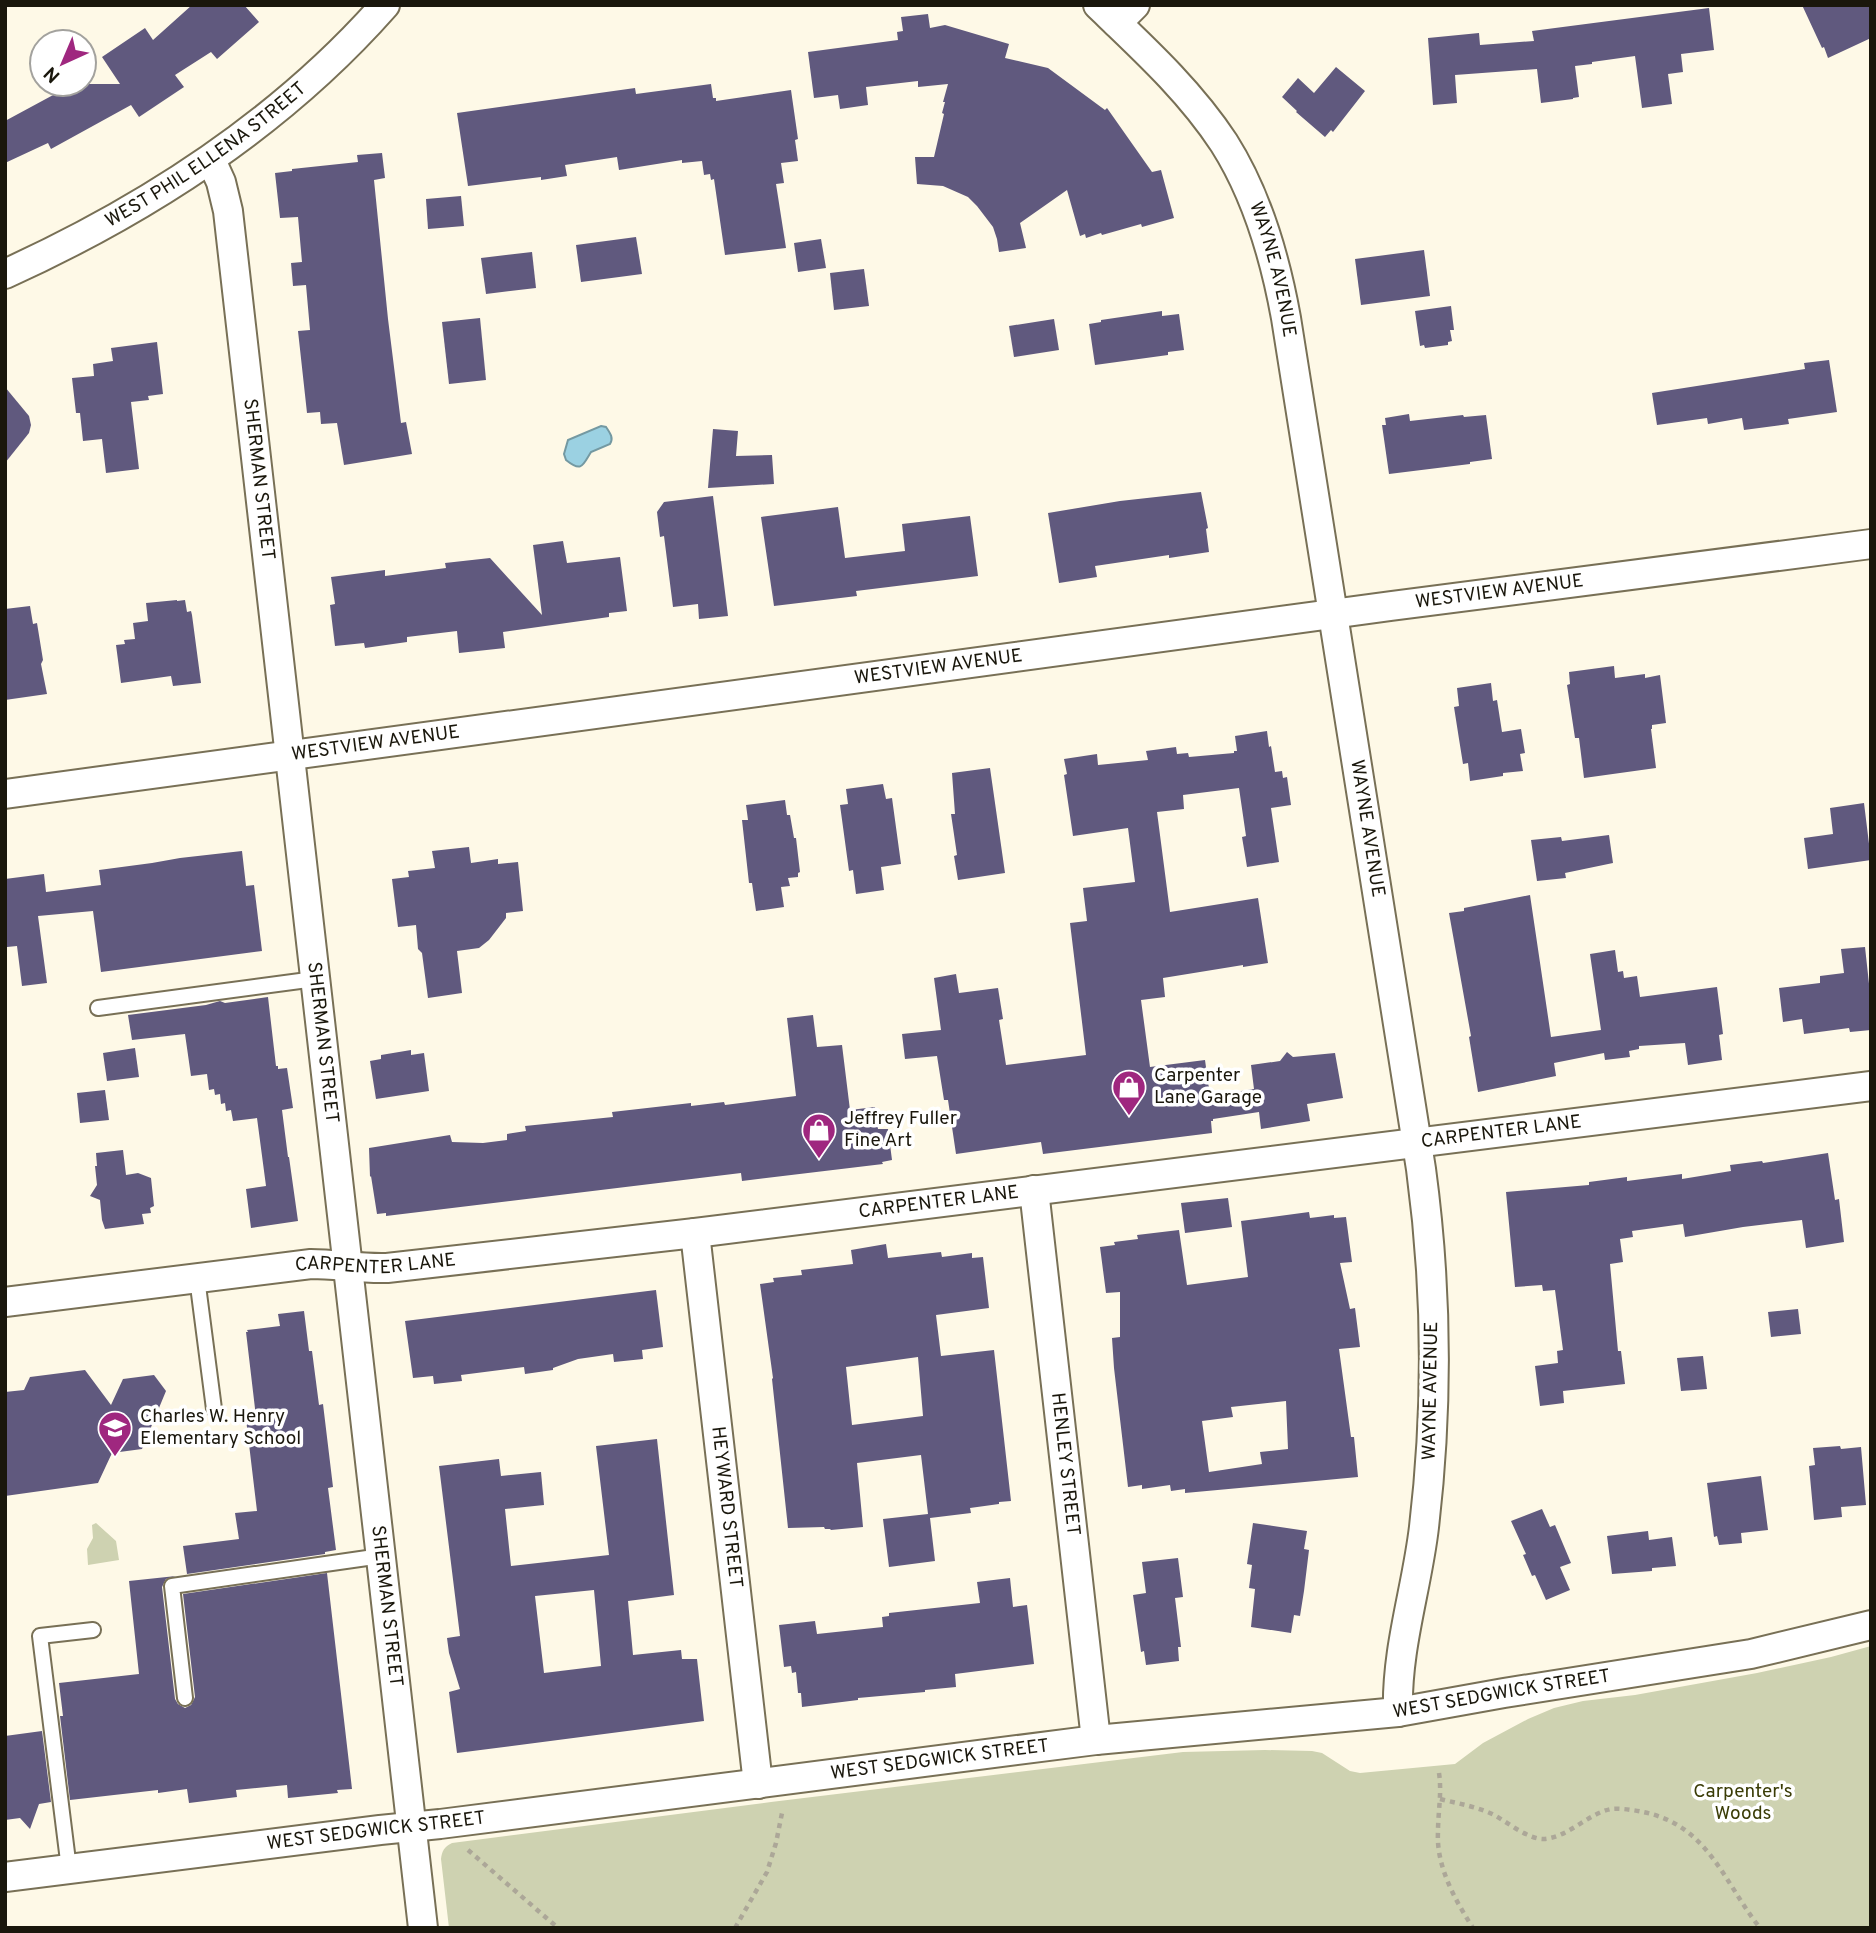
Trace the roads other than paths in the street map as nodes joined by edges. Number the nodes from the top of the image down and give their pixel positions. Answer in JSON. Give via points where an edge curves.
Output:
{"nodes":[{"id":1,"x":385,"y":5,"type":"edge"},
{"id":2,"x":1117,"y":11,"type":"edge"},
{"id":3,"x":211,"y":160,"type":"junction"},
{"id":4,"x":5,"y":274,"type":"edge"},
{"id":5,"x":1871,"y":544,"type":"edge"},
{"id":6,"x":1333,"y":615,"type":"junction"},
{"id":7,"x":290,"y":756,"type":"junction"},
{"id":8,"x":5,"y":794,"type":"edge"},
{"id":9,"x":315,"y":979,"type":"junction"},
{"id":10,"x":98,"y":1008,"type":"dead end"},
{"id":11,"x":1871,"y":1086,"type":"edge"},
{"id":12,"x":1417,"y":1142,"type":"junction"},
{"id":13,"x":1034,"y":1190,"type":"junction"},
{"id":14,"x":695,"y":1233,"type":"junction"},
{"id":15,"x":348,"y":1266,"type":"junction"},
{"id":16,"x":197,"y":1278,"type":"junction"},
{"id":17,"x":5,"y":1302,"type":"edge"},
{"id":18,"x":214,"y":1409,"type":"dead end"},
{"id":19,"x":381,"y":1556,"type":"junction"},
{"id":20,"x":1871,"y":1625,"type":"edge"},
{"id":21,"x":93,"y":1630,"type":"dead end"},
{"id":22,"x":185,"y":1698,"type":"dead end"},
{"id":23,"x":1398,"y":1712,"type":"junction"},
{"id":24,"x":1096,"y":1740,"type":"junction"},
{"id":25,"x":758,"y":1784,"type":"junction"},
{"id":26,"x":412,"y":1827,"type":"junction"},
{"id":27,"x":69,"y":1869,"type":"junction"},
{"id":28,"x":5,"y":1877,"type":"edge"},
{"id":29,"x":423,"y":1928,"type":"edge"}],
"edges":[{"from":1,"to":3,"type":"street","name":"WEST PHIL ELLENA STREET","via":[[291,97]]},
{"from":2,"to":6,"type":"street","name":"WAYNE AVENUE","via":[[1224,144],[1264,230],[1286,318]]},
{"from":3,"to":4,"type":"street","name":"WEST PHIL ELLENA STREET","via":[[112,221]]},
{"from":3,"to":7,"type":"street","name":"SHERMAN STREET","via":[[228,211]]},
{"from":5,"to":6,"type":"street","name":"WESTVIEW AVENUE"},
{"from":6,"to":7,"type":"street","name":"WESTVIEW AVENUE"},
{"from":6,"to":12,"type":"street","name":"WAYNE AVENUE"},
{"from":7,"to":8,"type":"street","name":"WESTVIEW AVENUE"},
{"from":7,"to":9,"type":"street","name":"SHERMAN STREET"},
{"from":9,"to":10,"type":"lane"},
{"from":9,"to":15,"type":"street","name":"SHERMAN STREET"},
{"from":11,"to":12,"type":"street","name":"CARPENTER LANE"},
{"from":12,"to":13,"type":"street","name":"CARPENTER LANE"},
{"from":12,"to":23,"type":"street","name":"WAYNE AVENUE","via":[[1430,1259],[1433,1400],[1424,1529],[1399,1672]]},
{"from":13,"to":14,"type":"street","name":"CARPENTER LANE"},
{"from":13,"to":24,"type":"street","name":"HENLEY STREET"},
{"from":14,"to":15,"type":"street","name":"CARPENTER LANE","via":[[387,1268]]},
{"from":14,"to":25,"type":"street","name":"HEYWARD STREET"},
{"from":15,"to":16,"type":"street","name":"CARPENTER LANE","via":[[310,1264]]},
{"from":15,"to":19,"type":"street","name":"SHERMAN STREET"},
{"from":16,"to":17,"type":"street","name":"CARPENTER LANE"},
{"from":16,"to":18,"type":"lane"},
{"from":19,"to":22,"type":"lane","via":[[173,1586]]},
{"from":19,"to":26,"type":"street","name":"SHERMAN STREET"},
{"from":20,"to":23,"type":"street","name":"WEST SEDGWICK STREET","via":[[1738,1656]]},
{"from":21,"to":27,"type":"lane","via":[[40,1636]]},
{"from":23,"to":24,"type":"street","name":"WEST SEDGWICK STREET"},
{"from":24,"to":25,"type":"street","name":"WEST SEDGWICK STREET"},
{"from":25,"to":26,"type":"street","name":"WEST SEDGWICK STREET"},
{"from":26,"to":27,"type":"street","name":"WEST SEDGWICK STREET"},
{"from":26,"to":29,"type":"street","name":"SHERMAN STREET"},
{"from":27,"to":28,"type":"street","name":"WEST SEDGWICK STREET"}]}
